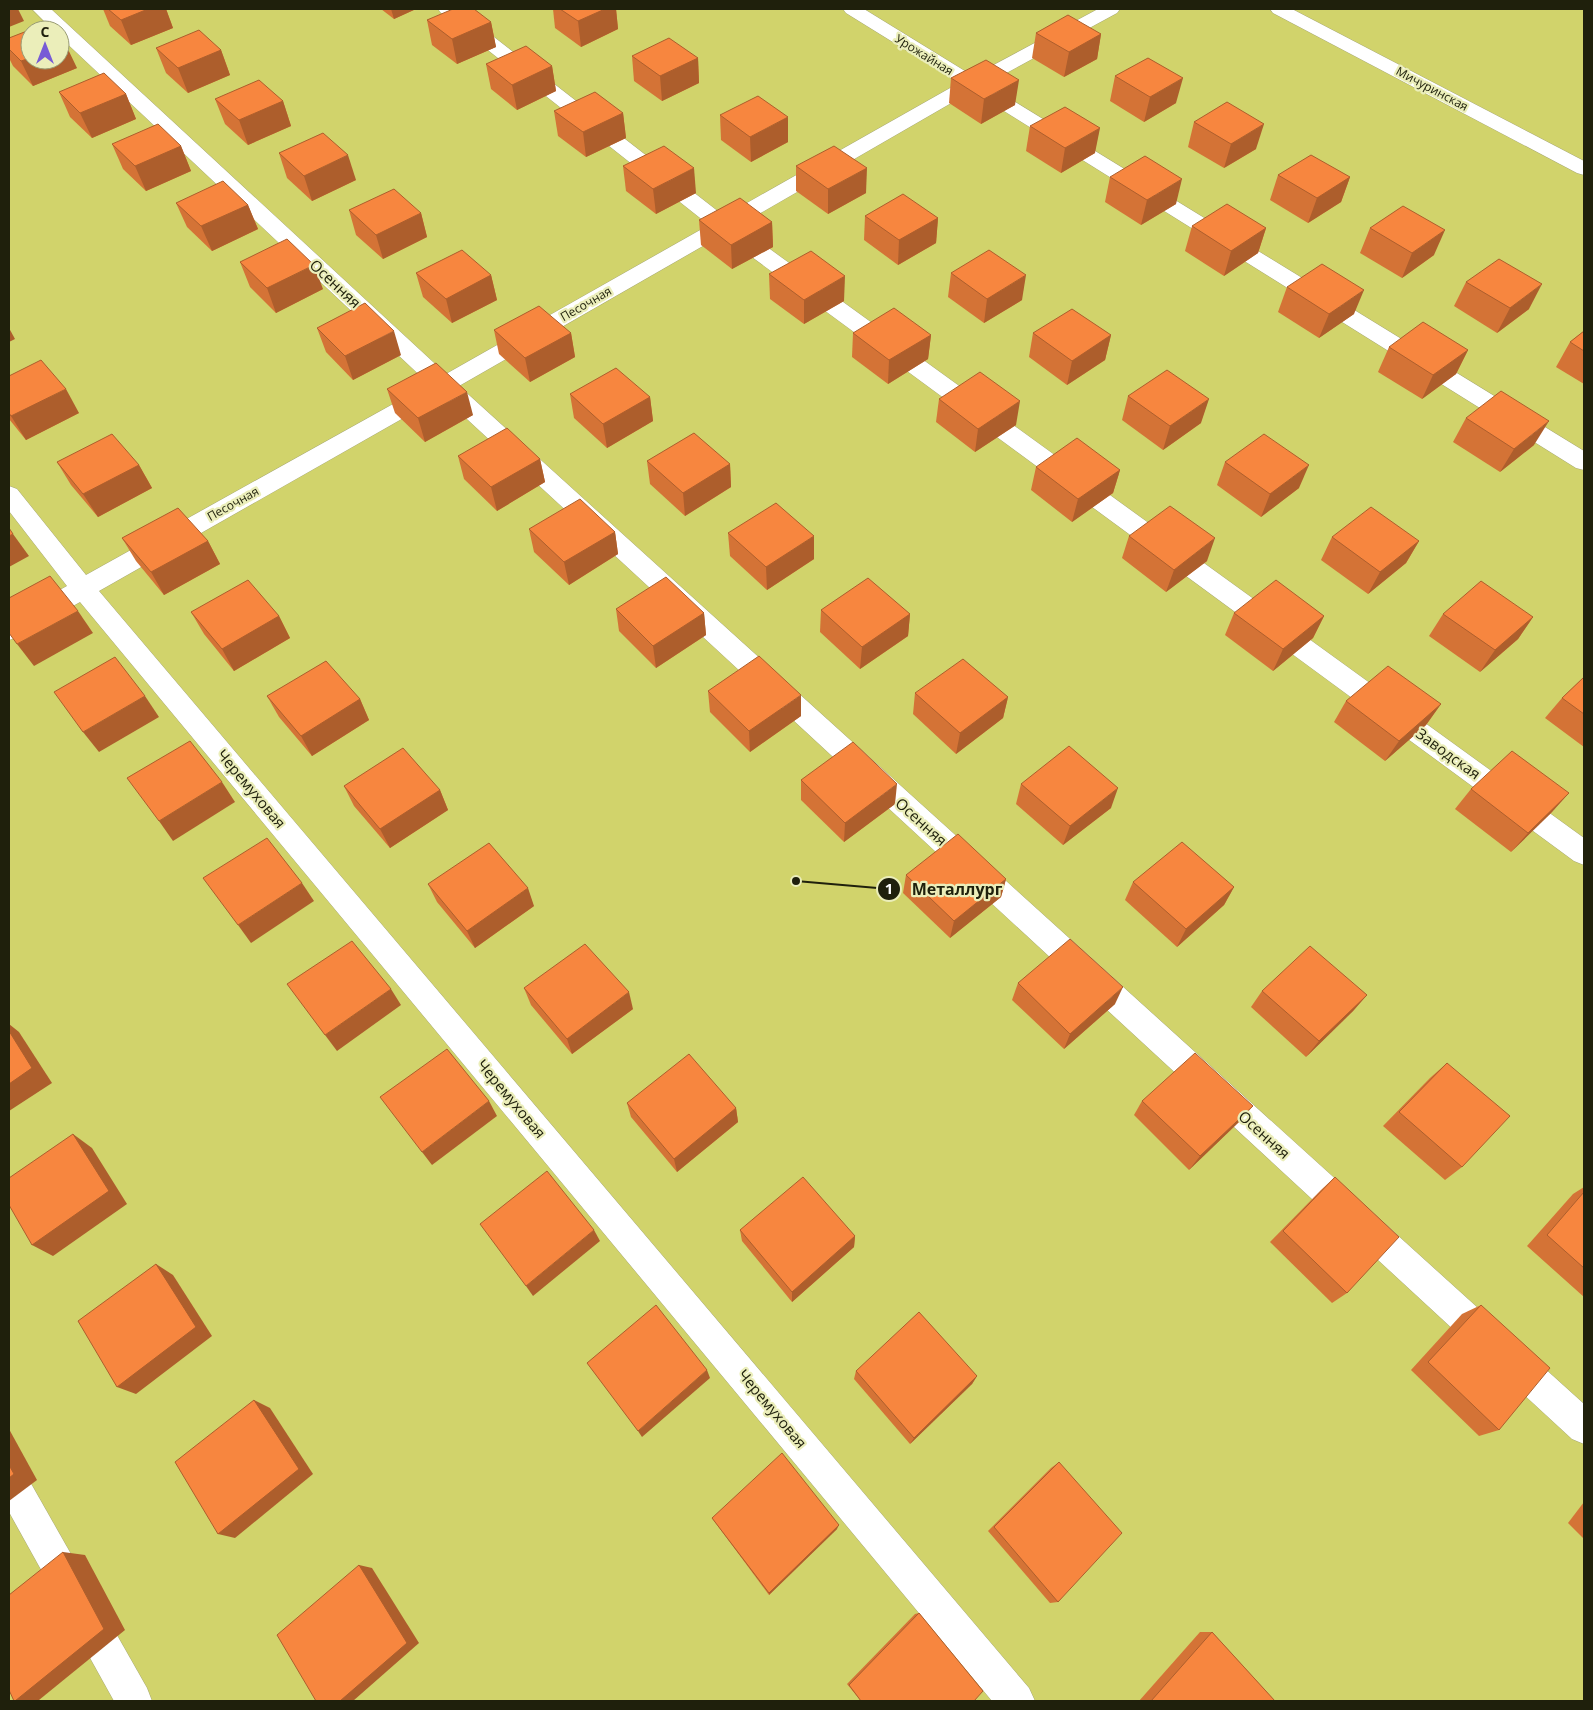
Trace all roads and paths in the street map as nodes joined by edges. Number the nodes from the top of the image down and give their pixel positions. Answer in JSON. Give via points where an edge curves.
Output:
{"nodes":[{"id":1,"x":41,"y":9,"type":"edge"},
{"id":2,"x":446,"y":9,"type":"edge"},
{"id":3,"x":852,"y":9,"type":"edge"},
{"id":4,"x":1111,"y":9,"type":"edge"},
{"id":5,"x":1279,"y":9,"type":"edge"},
{"id":6,"x":972,"y":84,"type":"junction"},
{"id":7,"x":1584,"y":169,"type":"edge"},
{"id":8,"x":724,"y":226,"type":"junction"},
{"id":9,"x":444,"y":385,"type":"junction"},
{"id":10,"x":1584,"y":462,"type":"edge"},
{"id":11,"x":9,"y":495,"type":"edge"},
{"id":12,"x":83,"y":588,"type":"junction"},
{"id":13,"x":9,"y":630,"type":"edge"},
{"id":14,"x":1584,"y":854,"type":"edge"},
{"id":15,"x":1584,"y":1428,"type":"edge"},
{"id":16,"x":9,"y":1478,"type":"edge"},
{"id":17,"x":134,"y":1701,"type":"edge"},
{"id":18,"x":1016,"y":1701,"type":"edge"}],
"edges":[{"from":1,"to":9,"type":"street","name":"Осенняя"},
{"from":2,"to":8,"type":"street","name":"Заводская"},
{"from":3,"to":6,"type":"street","name":"Урожайная"},
{"from":4,"to":6,"type":"street","name":"Песочная"},
{"from":5,"to":7,"type":"street","name":"Мичуринская"},
{"from":6,"to":8,"type":"street","name":"Песочная"},
{"from":6,"to":10,"type":"street","name":"Урожайная"},
{"from":8,"to":9,"type":"street","name":"Песочная"},
{"from":8,"to":14,"type":"street","name":"Заводская"},
{"from":9,"to":12,"type":"street","name":"Песочная"},
{"from":9,"to":15,"type":"street","name":"Осенняя"},
{"from":11,"to":12,"type":"street","name":"Черемуховая"},
{"from":12,"to":13,"type":"street","name":"Песочная"},
{"from":12,"to":18,"type":"street","name":"Черемуховая"},
{"from":16,"to":17,"type":"street"}]}
